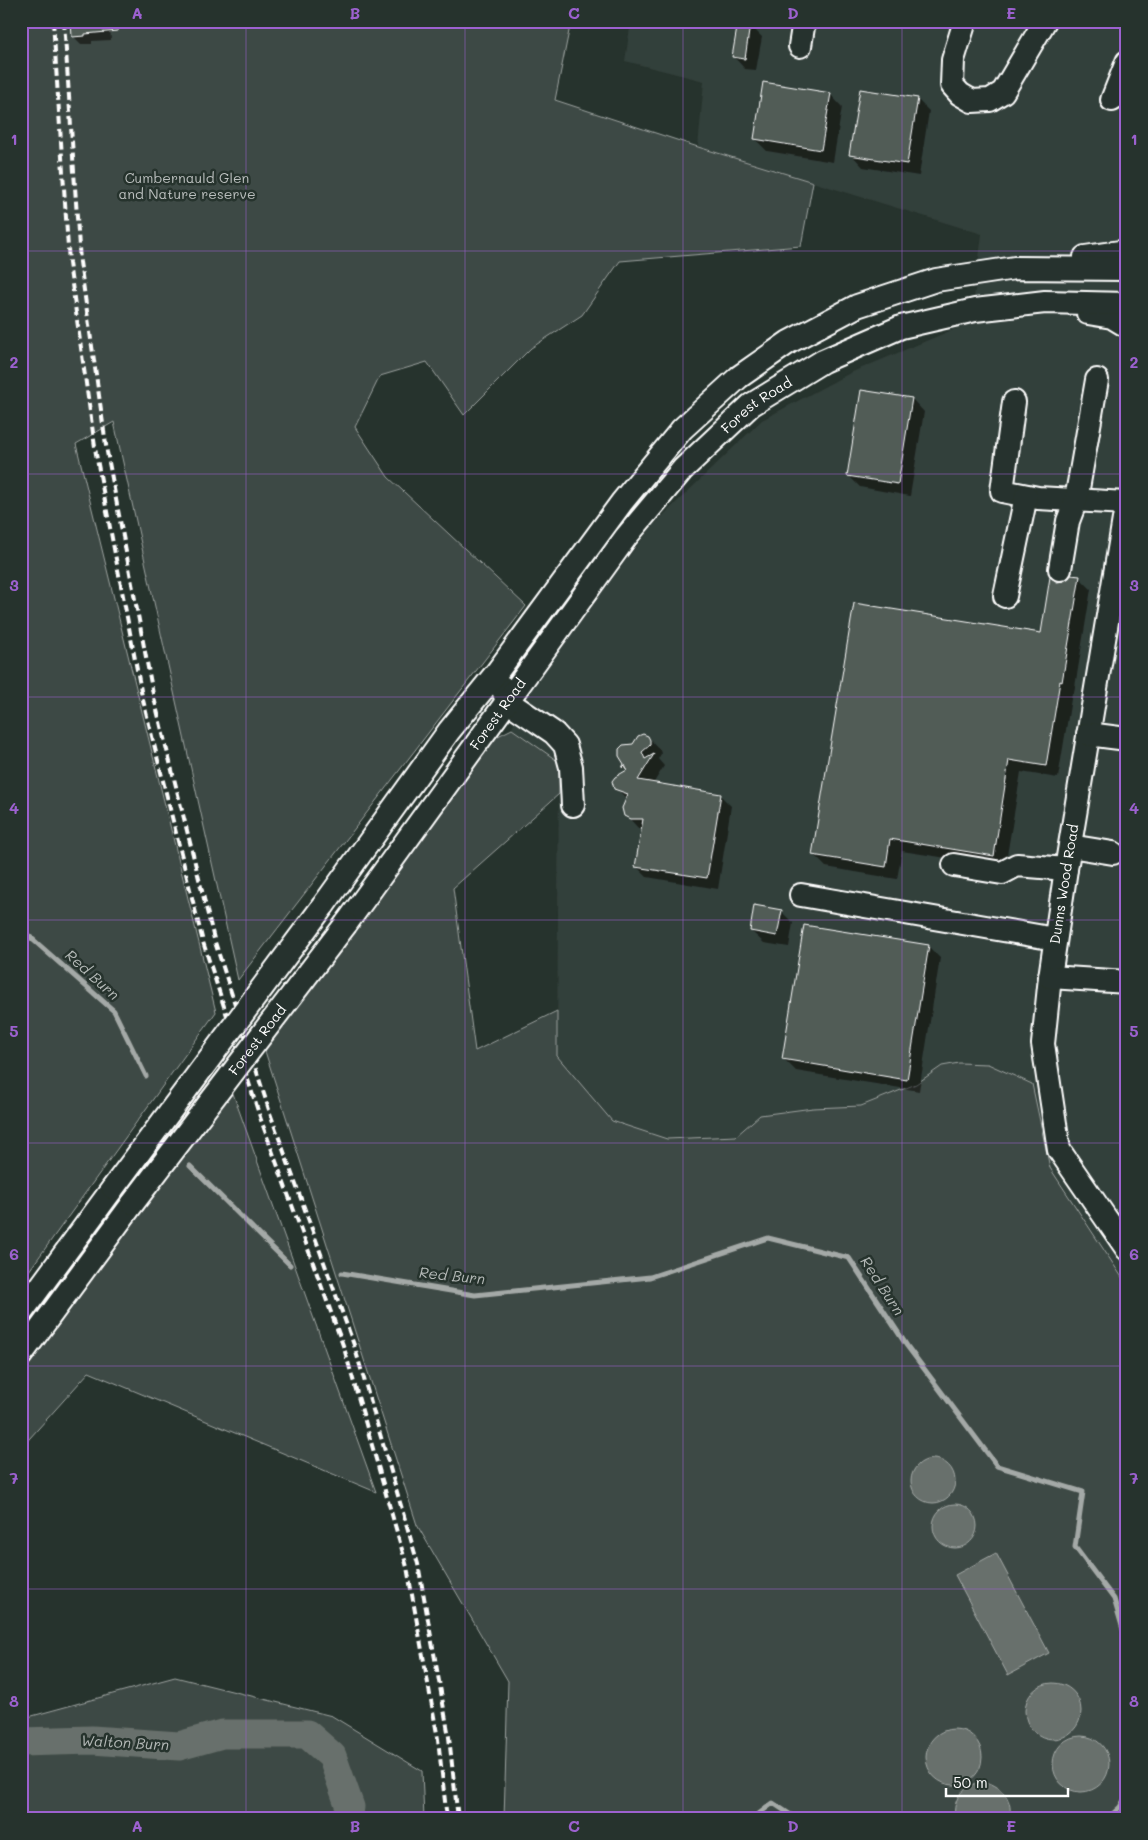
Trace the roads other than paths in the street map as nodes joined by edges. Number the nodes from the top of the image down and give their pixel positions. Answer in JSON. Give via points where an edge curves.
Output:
{"nodes":[{"id":1,"x":804,"y":21,"type":"edge"},
{"id":2,"x":965,"y":21,"type":"edge"},
{"id":3,"x":1045,"y":21,"type":"edge"},
{"id":4,"x":800,"y":46,"type":"dead end"},
{"id":5,"x":1127,"y":62,"type":"edge"},
{"id":6,"x":1112,"y":100,"type":"dead end"},
{"id":7,"x":1127,"y":251,"type":"edge"},
{"id":8,"x":1015,"y":268,"type":"junction"},
{"id":9,"x":1099,"y":269,"type":"junction"},
{"id":10,"x":1127,"y":269,"type":"edge"},
{"id":11,"x":1127,"y":278,"type":"edge"},
{"id":12,"x":1026,"y":304,"type":"junction"},
{"id":13,"x":1127,"y":304,"type":"edge"},
{"id":14,"x":1127,"y":326,"type":"edge"},
{"id":15,"x":1098,"y":380,"type":"dead end"},
{"id":16,"x":1014,"y":402,"type":"dead end"},
{"id":17,"x":1026,"y":496,"type":"junction"},
{"id":18,"x":1076,"y":500,"type":"junction"},
{"id":19,"x":1127,"y":502,"type":"edge"},
{"id":20,"x":1060,"y":569,"type":"dead end"},
{"id":21,"x":1005,"y":596,"type":"dead end"},
{"id":22,"x":497,"y":672,"type":"junction"},
{"id":23,"x":507,"y":701,"type":"junction"},
{"id":24,"x":1088,"y":734,"type":"junction"},
{"id":25,"x":1127,"y":739,"type":"edge"},
{"id":26,"x":573,"y":805,"type":"dead end"},
{"id":27,"x":1070,"y":846,"type":"junction"},
{"id":28,"x":1113,"y":853,"type":"dead end"},
{"id":29,"x":954,"y":865,"type":"dead end"},
{"id":30,"x":1066,"y":869,"type":"junction"},
{"id":31,"x":802,"y":895,"type":"dead end"},
{"id":32,"x":1055,"y":939,"type":"junction"},
{"id":33,"x":1050,"y":976,"type":"junction"},
{"id":34,"x":1127,"y":982,"type":"edge"},
{"id":35,"x":1127,"y":1249,"type":"edge"},
{"id":36,"x":21,"y":1313,"type":"edge"},
{"id":37,"x":21,"y":1355,"type":"edge"}],
"edges":[{"from":1,"to":4,"type":"street"},
{"from":2,"to":3,"type":"street","via":[[953,60],[952,85],[972,101],[990,100],[1003,92]]},
{"from":5,"to":6,"type":"street"},
{"from":7,"to":8,"type":"street"},
{"from":8,"to":9,"type":"street","name":"Forest Road"},
{"from":8,"to":22,"type":"street","name":"Forest Road","via":[[936,280],[858,306],[789,342],[739,377],[682,429],[622,502]]},
{"from":9,"to":10,"type":"street","name":"Forest Road"},
{"from":9,"to":11,"type":"street"},
{"from":12,"to":13,"type":"street","name":"Forest Road"},
{"from":12,"to":14,"type":"street","via":[[1112,317]]},
{"from":12,"to":23,"type":"street","name":"Forest Road","via":[[975,310],[901,327],[823,361],[751,406],[683,469],[626,537]]},
{"from":15,"to":18,"type":"street"},
{"from":16,"to":17,"type":"street","via":[[1002,491]]},
{"from":17,"to":18,"type":"street"},
{"from":17,"to":21,"type":"street"},
{"from":18,"to":19,"type":"street"},
{"from":18,"to":20,"type":"street","via":[[1068,521]]},
{"from":19,"to":24,"type":"street","name":"Dunns Wood Road"},
{"from":22,"to":23,"type":"street"},
{"from":22,"to":36,"type":"street","name":"Forest Road","bridge":true,"via":[[449,731]]},
{"from":23,"to":26,"type":"street","via":[[554,733],[565,745],[572,767]]},
{"from":23,"to":37,"type":"street","name":"Forest Road","bridge":true,"via":[[346,924],[132,1203]]},
{"from":24,"to":25,"type":"street"},
{"from":24,"to":27,"type":"street","name":"Dunns Wood Road"},
{"from":27,"to":28,"type":"street"},
{"from":27,"to":30,"type":"street","name":"Dunns Wood Road"},
{"from":29,"to":30,"type":"street","via":[[1002,873],[1017,864]]},
{"from":30,"to":32,"type":"street","name":"Dunns Wood Road"},
{"from":31,"to":32,"type":"street"},
{"from":32,"to":33,"type":"street","name":"Dunns Wood Road"},
{"from":33,"to":34,"type":"street"},
{"from":33,"to":35,"type":"street","name":"Dunns Wood Road","via":[[1044,1044],[1059,1150]]}]}
